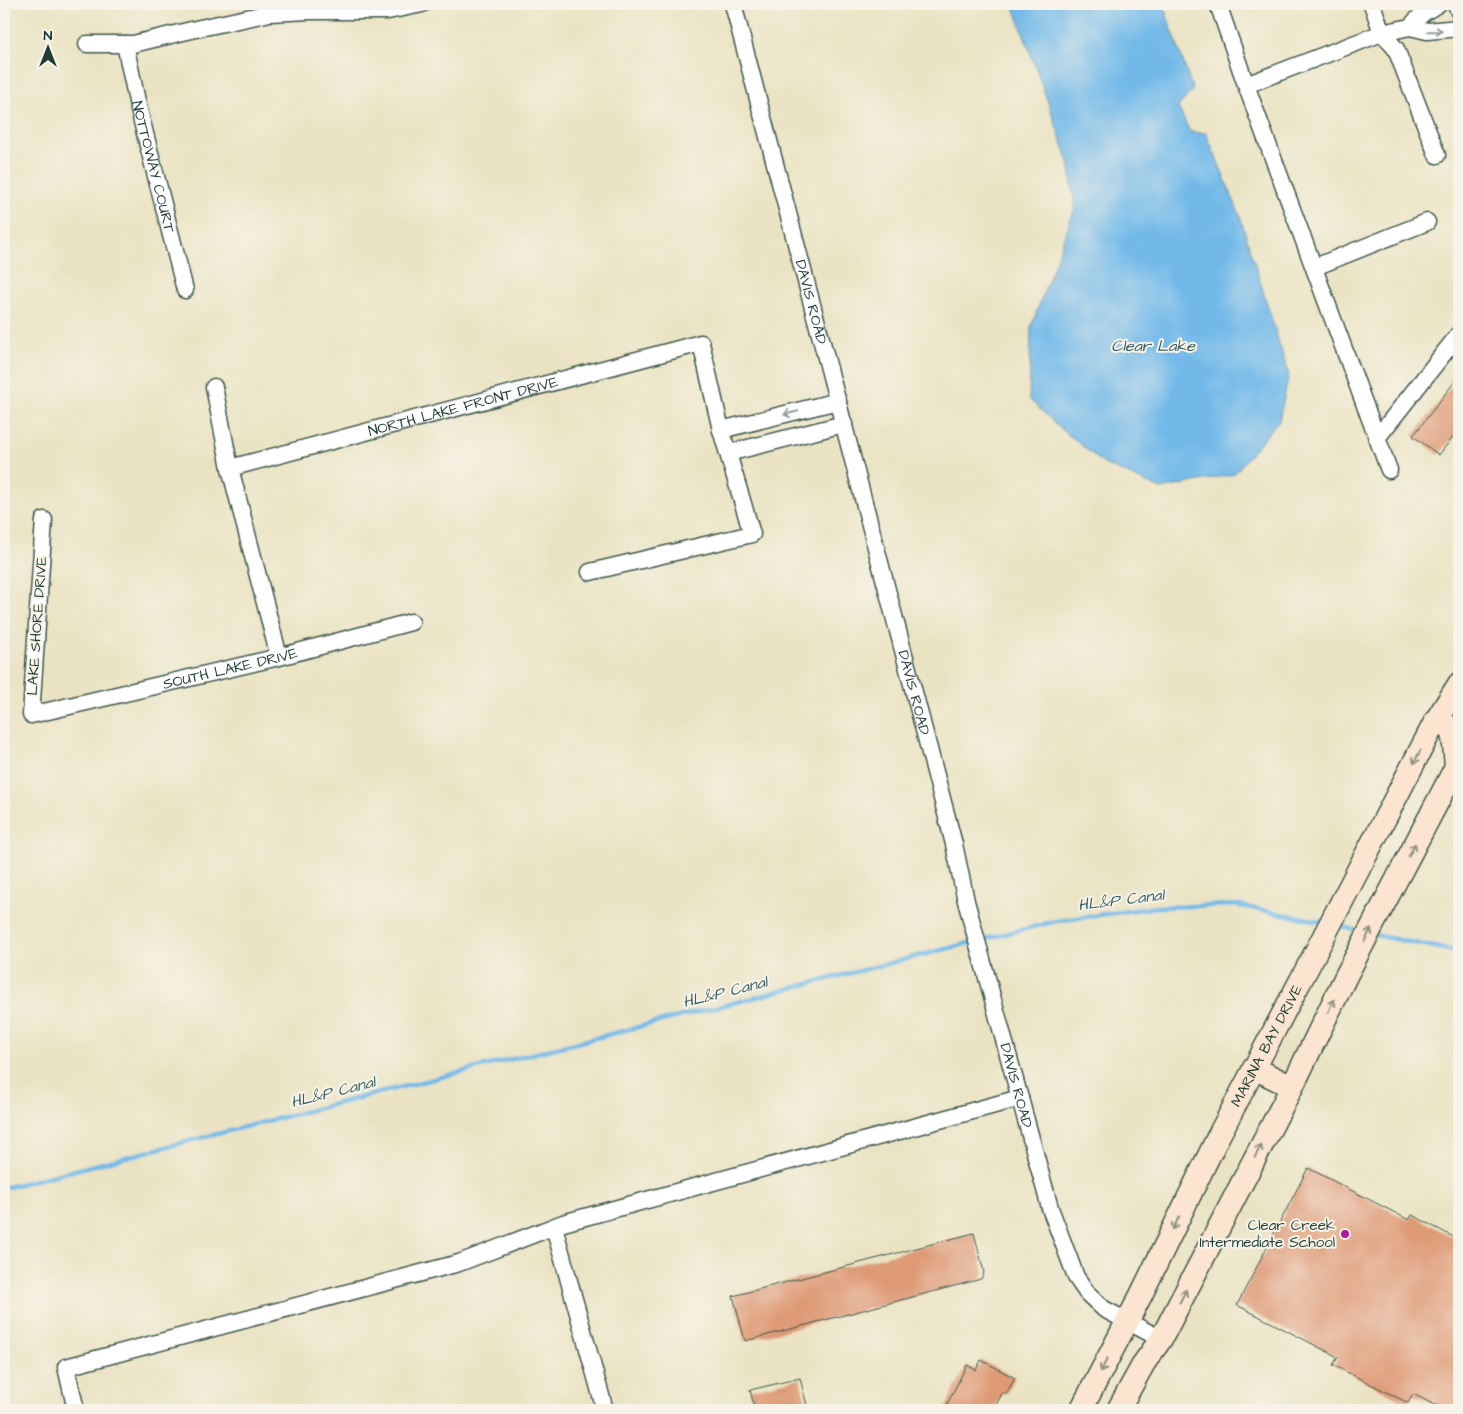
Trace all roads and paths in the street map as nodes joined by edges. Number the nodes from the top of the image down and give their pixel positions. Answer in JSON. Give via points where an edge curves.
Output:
{"nodes":[{"id":1,"x":422,"y":4,"type":"edge"},
{"id":2,"x":733,"y":4,"type":"edge"},
{"id":3,"x":1218,"y":4,"type":"edge"},
{"id":4,"x":1372,"y":4,"type":"edge"},
{"id":5,"x":1438,"y":4,"type":"edge"},
{"id":6,"x":1456,"y":4,"type":"edge"},
{"id":7,"x":1459,"y":12,"type":"edge"},
{"id":8,"x":1410,"y":27,"type":"junction"},
{"id":9,"x":1459,"y":28,"type":"edge"},
{"id":10,"x":1382,"y":33,"type":"junction"},
{"id":11,"x":88,"y":44,"type":"dead end"},
{"id":12,"x":124,"y":44,"type":"junction"},
{"id":13,"x":1246,"y":85,"type":"junction"},
{"id":14,"x":1437,"y":155,"type":"dead end"},
{"id":15,"x":1427,"y":222,"type":"dead end"},
{"id":16,"x":1315,"y":267,"type":"junction"},
{"id":17,"x":185,"y":290,"type":"dead end"},
{"id":18,"x":1459,"y":334,"type":"edge"},
{"id":19,"x":214,"y":388,"type":"dead end"},
{"id":20,"x":838,"y":401,"type":"junction"},
{"id":21,"x":844,"y":424,"type":"junction"},
{"id":22,"x":721,"y":430,"type":"junction"},
{"id":23,"x":1377,"y":438,"type":"junction"},
{"id":24,"x":728,"y":453,"type":"junction"},
{"id":25,"x":230,"y":468,"type":"junction"},
{"id":26,"x":1389,"y":470,"type":"dead end"},
{"id":27,"x":44,"y":520,"type":"dead end"},
{"id":28,"x":590,"y":572,"type":"dead end"},
{"id":29,"x":411,"y":622,"type":"dead end"},
{"id":30,"x":279,"y":657,"type":"junction"},
{"id":31,"x":1459,"y":684,"type":"edge"},
{"id":32,"x":49,"y":711,"type":"joint"},
{"id":33,"x":1435,"y":722,"type":"junction"},
{"id":34,"x":1458,"y":764,"type":"edge"},
{"id":35,"x":1254,"y":1068,"type":"junction"},
{"id":36,"x":1292,"y":1087,"type":"junction"},
{"id":37,"x":1020,"y":1098,"type":"junction"},
{"id":38,"x":554,"y":1227,"type":"junction"},
{"id":39,"x":1126,"y":1322,"type":"junction"},
{"id":40,"x":1161,"y":1339,"type":"junction"},
{"id":41,"x":76,"y":1410,"type":"edge"},
{"id":42,"x":605,"y":1410,"type":"edge"},
{"id":43,"x":1081,"y":1410,"type":"edge"},
{"id":44,"x":1118,"y":1410,"type":"edge"}],
"edges":[{"from":1,"to":12,"type":"street","via":[[388,12],[270,14]]},
{"from":2,"to":20,"type":"street","name":"DAVIS ROAD"},
{"from":3,"to":13,"type":"street"},
{"from":4,"to":10,"type":"street"},
{"from":5,"to":8,"type":"street"},
{"from":6,"to":7,"type":"street"},
{"from":8,"to":9,"type":"street","one_way":true,"via":[[1427,31]]},
{"from":8,"to":10,"type":"street"},
{"from":10,"to":13,"type":"street"},
{"from":10,"to":14,"type":"street","via":[[1396,49]]},
{"from":11,"to":12,"type":"street"},
{"from":12,"to":17,"type":"street","name":"NOTTOWAY COURT"},
{"from":13,"to":16,"type":"street"},
{"from":15,"to":16,"type":"street"},
{"from":16,"to":23,"type":"street"},
{"from":18,"to":23,"type":"street"},
{"from":19,"to":25,"type":"street"},
{"from":20,"to":21,"type":"street","name":"DAVIS ROAD"},
{"from":20,"to":22,"type":"street","one_way":true},
{"from":21,"to":24,"type":"street"},
{"from":21,"to":37,"type":"street","name":"DAVIS ROAD"},
{"from":22,"to":24,"type":"street"},
{"from":22,"to":25,"type":"street","name":"NORTH LAKE FRONT DRIVE","via":[[701,343]]},
{"from":23,"to":26,"type":"street"},
{"from":24,"to":28,"type":"street","via":[[752,534]]},
{"from":25,"to":30,"type":"street"},
{"from":27,"to":32,"type":"street","name":"LAKE SHORE DRIVE","via":[[31,715]]},
{"from":29,"to":30,"type":"street","name":"SOUTH LAKE DRIVE"},
{"from":30,"to":32,"type":"street","name":"SOUTH LAKE DRIVE"},
{"from":31,"to":33,"type":"main road","name":"MARINA BAY DRIVE"},
{"from":33,"to":34,"type":"main road","via":[[1448,725]]},
{"from":33,"to":35,"type":"main road","name":"MARINA BAY DRIVE","one_way":true},
{"from":36,"to":34,"type":"main road","one_way":true,"via":[[1346,976]]},
{"from":35,"to":36,"type":"main road"},
{"from":35,"to":39,"type":"main road","name":"MARINA BAY DRIVE","one_way":true},
{"from":40,"to":36,"type":"main road","one_way":true},
{"from":37,"to":38,"type":"street"},
{"from":37,"to":39,"type":"street","name":"DAVIS ROAD","via":[[1050,1208],[1076,1277],[1104,1309]]},
{"from":38,"to":41,"type":"street","via":[[459,1263],[66,1367]]},
{"from":38,"to":42,"type":"street"},
{"from":39,"to":40,"type":"street","name":"DAVIS ROAD"},
{"from":39,"to":43,"type":"main road","name":"MARINA BAY DRIVE","one_way":true},
{"from":40,"to":44,"type":"main road"}]}
